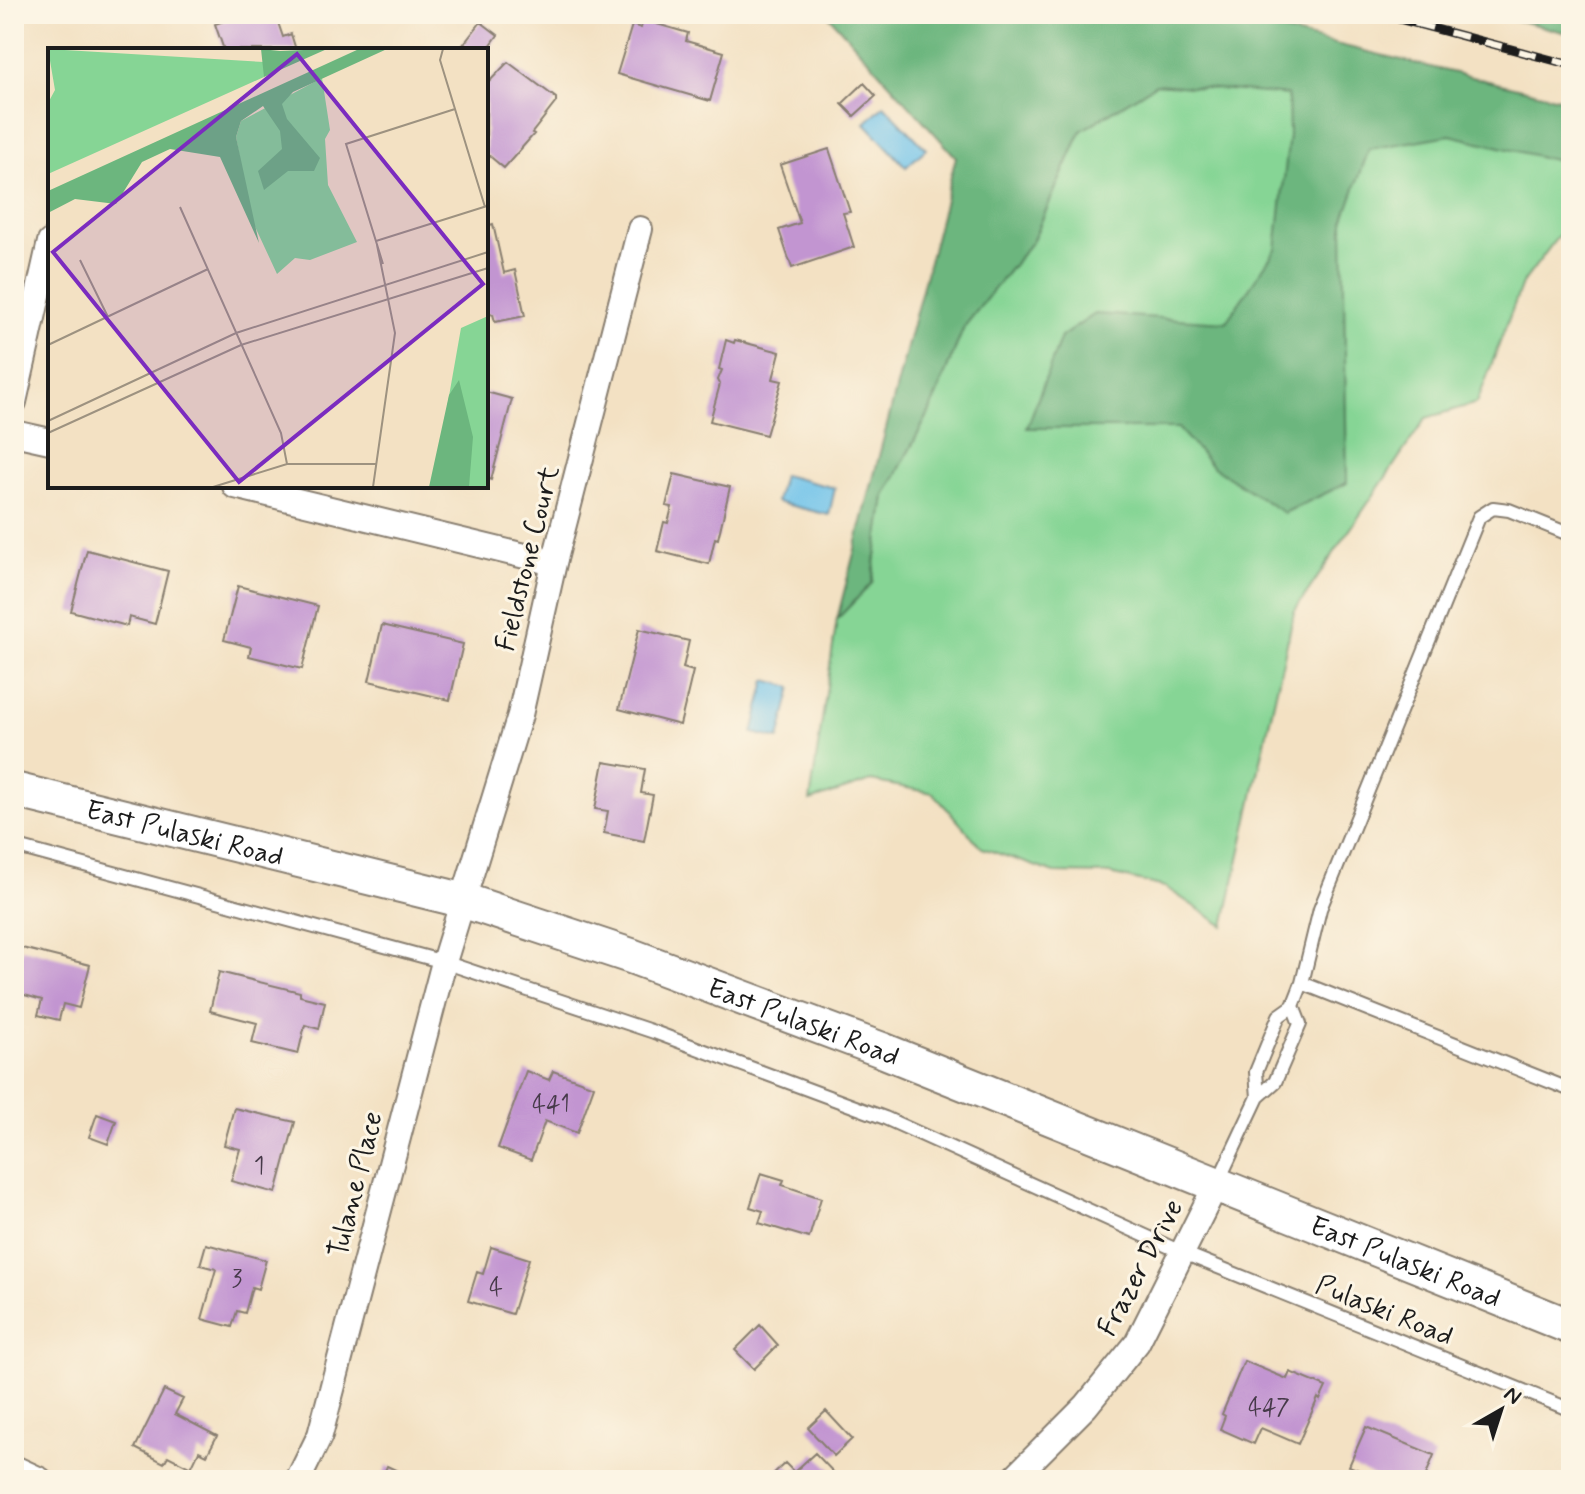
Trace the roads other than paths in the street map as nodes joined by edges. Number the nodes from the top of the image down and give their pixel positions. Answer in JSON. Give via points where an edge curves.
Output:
{"nodes":[{"id":1,"x":640,"y":229,"type":"dead end"},
{"id":2,"x":48,"y":251,"type":"edge"},
{"id":3,"x":14,"y":402,"type":"edge"},
{"id":4,"x":14,"y":433,"type":"edge"},
{"id":5,"x":48,"y":441,"type":"edge"},
{"id":6,"x":243,"y":488,"type":"edge"},
{"id":7,"x":1571,"y":535,"type":"edge"},
{"id":8,"x":554,"y":563,"type":"junction"},
{"id":9,"x":14,"y":790,"type":"edge"},
{"id":10,"x":14,"y":846,"type":"edge"},
{"id":11,"x":462,"y":900,"type":"junction"},
{"id":12,"x":444,"y":962,"type":"junction"},
{"id":13,"x":1302,"y":983,"type":"junction"},
{"id":14,"x":1293,"y":1006,"type":"junction"},
{"id":15,"x":1571,"y":1090,"type":"edge"},
{"id":16,"x":1258,"y":1097,"type":"junction"},
{"id":17,"x":1216,"y":1185,"type":"junction"},
{"id":18,"x":1181,"y":1252,"type":"junction"},
{"id":19,"x":1571,"y":1327,"type":"edge"},
{"id":20,"x":1571,"y":1410,"type":"edge"},
{"id":21,"x":14,"y":1468,"type":"edge"},
{"id":22,"x":40,"y":1480,"type":"edge"},
{"id":23,"x":298,"y":1480,"type":"edge"},
{"id":24,"x":1012,"y":1480,"type":"edge"}],
"edges":[{"from":1,"to":8,"type":"street","name":"Fieldstone Court"},
{"from":2,"to":3,"type":"street"},
{"from":4,"to":5,"type":"street"},
{"from":6,"to":8,"type":"street"},
{"from":7,"to":13,"type":"lane","via":[[1509,510],[1493,508],[1479,517],[1320,909]]},
{"from":8,"to":11,"type":"street","name":"Fieldstone Court","via":[[520,715]]},
{"from":9,"to":11,"type":"main road","name":"East Pulaski Road"},
{"from":10,"to":12,"type":"lane","name":"Pulaski Road"},
{"from":11,"to":12,"type":"street","name":"Tulane Place"},
{"from":11,"to":17,"type":"main road","name":"East Pulaski Road","via":[[631,956],[867,1045]]},
{"from":12,"to":18,"type":"lane","name":"Pulaski Road","via":[[654,1032],[885,1118]]},
{"from":12,"to":23,"type":"street","name":"Tulane Place","via":[[320,1435]]},
{"from":13,"to":14,"type":"lane"},
{"from":13,"to":15,"type":"lane"},
{"from":14,"to":16,"type":"lane","via":[[1279,1016],[1256,1072]]},
{"from":14,"to":16,"type":"lane","via":[[1300,1024],[1275,1082]]},
{"from":16,"to":17,"type":"lane"},
{"from":17,"to":18,"type":"street","name":"Frazer Drive"},
{"from":17,"to":19,"type":"main road","name":"East Pulaski Road"},
{"from":18,"to":20,"type":"lane","name":"Pulaski Road"},
{"from":18,"to":24,"type":"street","name":"Frazer Drive","via":[[1137,1343],[1086,1406]]},
{"from":21,"to":22,"type":"street"}]}
